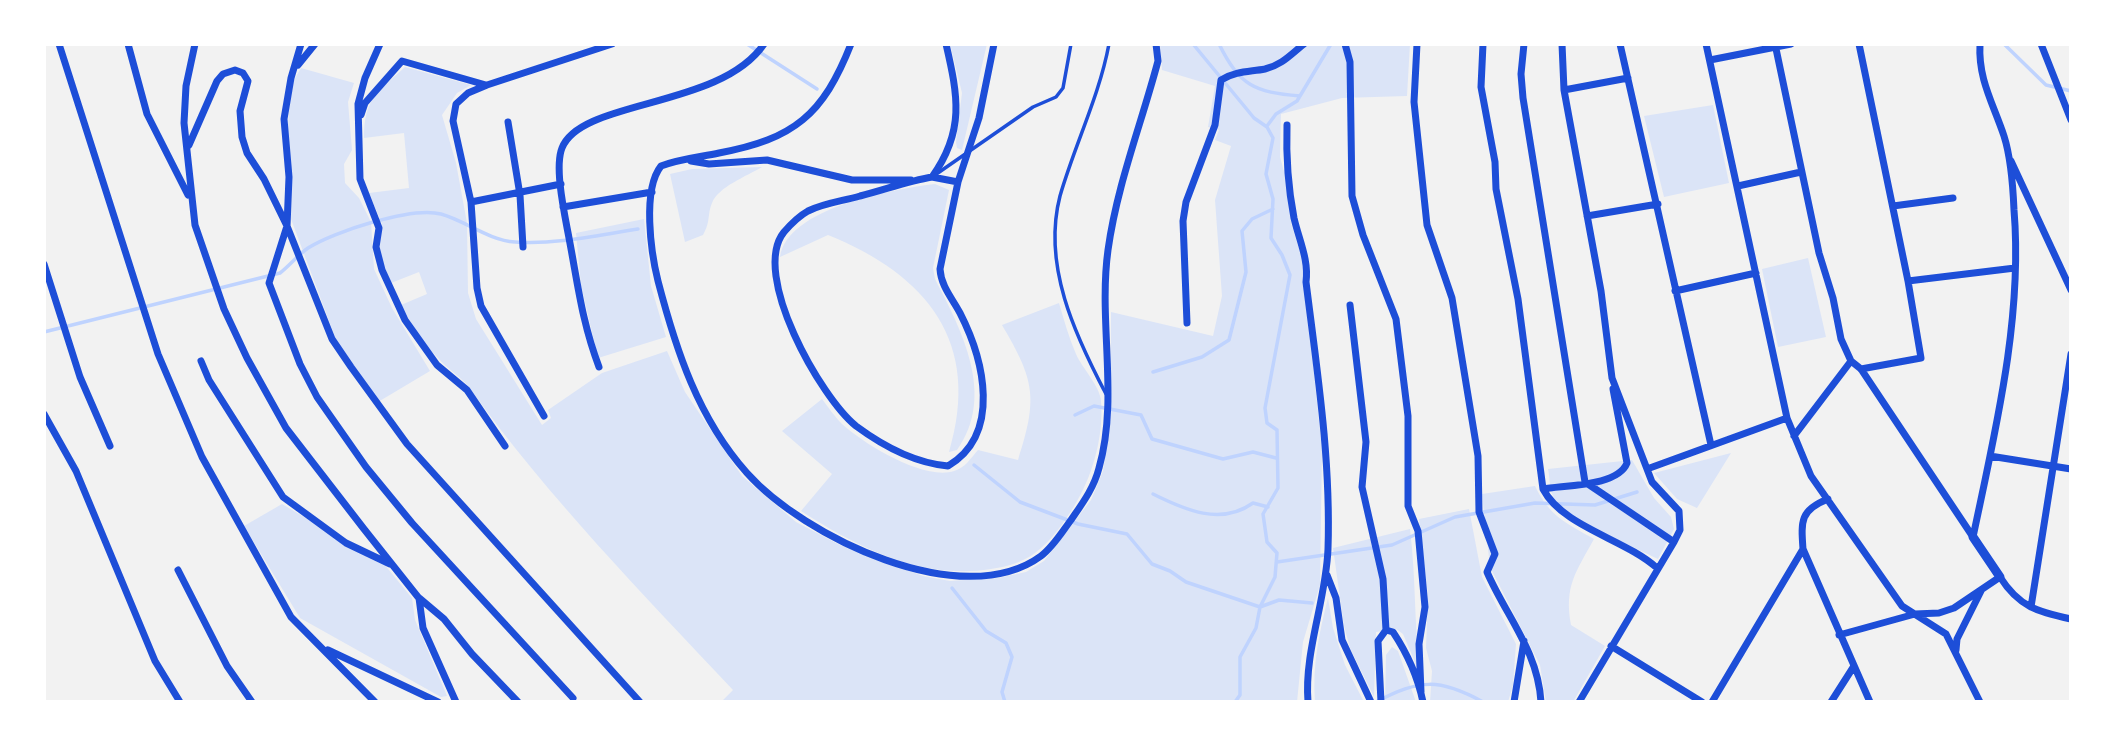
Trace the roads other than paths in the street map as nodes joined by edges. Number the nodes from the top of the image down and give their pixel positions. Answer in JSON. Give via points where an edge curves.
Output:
{"nodes":[{"id":1,"x":59,"y":44,"type":"edge"},
{"id":2,"x":128,"y":44,"type":"edge"},
{"id":3,"x":195,"y":44,"type":"edge"},
{"id":4,"x":301,"y":44,"type":"edge"},
{"id":5,"x":315,"y":44,"type":"edge"},
{"id":6,"x":380,"y":44,"type":"edge"},
{"id":7,"x":612,"y":44,"type":"edge"},
{"id":8,"x":764,"y":44,"type":"edge"},
{"id":9,"x":851,"y":44,"type":"edge"},
{"id":10,"x":946,"y":44,"type":"edge"},
{"id":11,"x":994,"y":44,"type":"edge"},
{"id":12,"x":1071,"y":44,"type":"edge"},
{"id":13,"x":1109,"y":44,"type":"edge"},
{"id":14,"x":1156,"y":44,"type":"edge"},
{"id":15,"x":1304,"y":44,"type":"edge"},
{"id":16,"x":1345,"y":44,"type":"edge"},
{"id":17,"x":1417,"y":44,"type":"edge"},
{"id":18,"x":1483,"y":44,"type":"edge"},
{"id":19,"x":1524,"y":44,"type":"edge"},
{"id":20,"x":1562,"y":44,"type":"edge"},
{"id":21,"x":1620,"y":44,"type":"edge"},
{"id":22,"x":1706,"y":44,"type":"edge"},
{"id":23,"x":1791,"y":44,"type":"edge"},
{"id":24,"x":1858,"y":44,"type":"edge"},
{"id":25,"x":1980,"y":44,"type":"edge"},
{"id":26,"x":2041,"y":44,"type":"edge"},
{"id":27,"x":1775,"y":45,"type":"edge"},
{"id":28,"x":1710,"y":60,"type":"junction"},
{"id":29,"x":291,"y":78,"type":"junction"},
{"id":30,"x":1628,"y":78,"type":"junction"},
{"id":31,"x":486,"y":85,"type":"junction"},
{"id":32,"x":1564,"y":90,"type":"junction"},
{"id":33,"x":2071,"y":120,"type":"edge"},
{"id":34,"x":359,"y":121,"type":"junction"},
{"id":35,"x":508,"y":122,"type":"dead end"},
{"id":36,"x":1287,"y":125,"type":"dead end"},
{"id":37,"x":189,"y":145,"type":"junction"},
{"id":38,"x":2007,"y":151,"type":"junction"},
{"id":39,"x":970,"y":153,"type":"junction"},
{"id":40,"x":683,"y":160,"type":"junction"},
{"id":41,"x":1801,"y":172,"type":"junction"},
{"id":42,"x":932,"y":177,"type":"junction"},
{"id":43,"x":919,"y":179,"type":"junction"},
{"id":44,"x":958,"y":182,"type":"junction"},
{"id":45,"x":561,"y":184,"type":"junction"},
{"id":46,"x":1738,"y":186,"type":"junction"},
{"id":47,"x":652,"y":192,"type":"junction"},
{"id":48,"x":520,"y":195,"type":"junction"},
{"id":49,"x":1953,"y":198,"type":"dead end"},
{"id":50,"x":471,"y":202,"type":"junction"},
{"id":51,"x":1658,"y":204,"type":"junction"},
{"id":52,"x":1893,"y":206,"type":"junction"},
{"id":53,"x":563,"y":207,"type":"junction"},
{"id":54,"x":193,"y":210,"type":"junction"},
{"id":55,"x":1587,"y":216,"type":"junction"},
{"id":56,"x":287,"y":226,"type":"junction"},
{"id":57,"x":523,"y":247,"type":"dead end"},
{"id":58,"x":44,"y":264,"type":"edge"},
{"id":59,"x":2015,"y":268,"type":"junction"},
{"id":60,"x":1756,"y":272,"type":"junction"},
{"id":61,"x":1908,"y":281,"type":"junction"},
{"id":62,"x":2071,"y":290,"type":"edge"},
{"id":63,"x":1675,"y":291,"type":"junction"},
{"id":64,"x":1350,"y":305,"type":"dead end"},
{"id":65,"x":1186,"y":323,"type":"dead end"},
{"id":66,"x":2071,"y":354,"type":"edge"},
{"id":67,"x":201,"y":361,"type":"dead end"},
{"id":68,"x":1851,"y":361,"type":"junction"},
{"id":69,"x":599,"y":367,"type":"dead end"},
{"id":70,"x":1861,"y":369,"type":"junction"},
{"id":71,"x":1612,"y":378,"type":"junction"},
{"id":72,"x":1107,"y":397,"type":"junction"},
{"id":73,"x":44,"y":414,"type":"edge"},
{"id":74,"x":544,"y":416,"type":"dead end"},
{"id":75,"x":1787,"y":418,"type":"junction"},
{"id":76,"x":1794,"y":436,"type":"junction"},
{"id":77,"x":1711,"y":445,"type":"junction"},
{"id":78,"x":110,"y":446,"type":"dead end"},
{"id":79,"x":505,"y":446,"type":"dead end"},
{"id":80,"x":1990,"y":456,"type":"junction"},
{"id":81,"x":2055,"y":465,"type":"junction"},
{"id":82,"x":1647,"y":469,"type":"junction"},
{"id":83,"x":2071,"y":469,"type":"edge"},
{"id":84,"x":1585,"y":482,"type":"junction"},
{"id":85,"x":1543,"y":489,"type":"junction"},
{"id":86,"x":1828,"y":499,"type":"junction"},
{"id":87,"x":1973,"y":537,"type":"junction"},
{"id":88,"x":1674,"y":542,"type":"junction"},
{"id":89,"x":1803,"y":549,"type":"junction"},
{"id":90,"x":392,"y":565,"type":"junction"},
{"id":91,"x":1657,"y":569,"type":"junction"},
{"id":92,"x":177,"y":570,"type":"dead end"},
{"id":93,"x":1326,"y":574,"type":"junction"},
{"id":94,"x":2000,"y":577,"type":"junction"},
{"id":95,"x":1982,"y":589,"type":"junction"},
{"id":96,"x":418,"y":597,"type":"junction"},
{"id":97,"x":2031,"y":607,"type":"junction"},
{"id":98,"x":1915,"y":614,"type":"junction"},
{"id":99,"x":2071,"y":619,"type":"edge"},
{"id":100,"x":1386,"y":630,"type":"junction"},
{"id":101,"x":1839,"y":635,"type":"junction"},
{"id":102,"x":1524,"y":638,"type":"junction"},
{"id":103,"x":1611,"y":646,"type":"junction"},
{"id":104,"x":321,"y":647,"type":"junction"},
{"id":105,"x":1956,"y":651,"type":"junction"},
{"id":106,"x":1854,"y":666,"type":"junction"},
{"id":107,"x":171,"y":691,"type":"junction"},
{"id":108,"x":1421,"y":692,"type":"junction"},
{"id":109,"x":573,"y":698,"type":"dead end"},
{"id":110,"x":172,"y":702,"type":"edge"},
{"id":111,"x":180,"y":702,"type":"edge"},
{"id":112,"x":252,"y":702,"type":"edge"},
{"id":113,"x":375,"y":702,"type":"edge"},
{"id":114,"x":438,"y":702,"type":"edge"},
{"id":115,"x":456,"y":702,"type":"edge"},
{"id":116,"x":518,"y":702,"type":"edge"},
{"id":117,"x":640,"y":702,"type":"edge"},
{"id":118,"x":1308,"y":702,"type":"edge"},
{"id":119,"x":1371,"y":702,"type":"edge"},
{"id":120,"x":1381,"y":702,"type":"edge"},
{"id":121,"x":1423,"y":702,"type":"edge"},
{"id":122,"x":1514,"y":702,"type":"edge"},
{"id":123,"x":1541,"y":702,"type":"edge"},
{"id":124,"x":1579,"y":702,"type":"edge"},
{"id":125,"x":1702,"y":702,"type":"edge"},
{"id":126,"x":1712,"y":702,"type":"edge"},
{"id":127,"x":1832,"y":702,"type":"edge"},
{"id":128,"x":1870,"y":702,"type":"edge"},
{"id":129,"x":1980,"y":702,"type":"edge"}],
"edges":[{"from":1,"to":104,"type":"street","via":[[168,381],[202,457],[291,617]]},
{"from":2,"to":54,"type":"street","via":[[147,114],[186,187]]},
{"from":3,"to":37,"type":"street","via":[[184,109]]},
{"from":4,"to":29,"type":"street"},
{"from":5,"to":29,"type":"street"},
{"from":6,"to":34,"type":"street","via":[[365,78]]},
{"from":7,"to":31,"type":"street"},
{"from":8,"to":45,"type":"street","via":[[752,60],[716,83],[630,107],[573,134],[560,151]]},
{"from":9,"to":40,"type":"street","via":[[825,99],[798,126],[749,147]]},
{"from":10,"to":42,"type":"street","via":[[958,111],[951,146]]},
{"from":11,"to":39,"type":"street"},
{"from":12,"to":39,"type":"lane","via":[[1063,88],[1056,97],[1033,107]]},
{"from":13,"to":72,"type":"lane","via":[[1104,78],[1060,199],[1056,253],[1071,319]]},
{"from":14,"to":72,"type":"street","via":[[1158,61],[1120,183],[1107,253]]},
{"from":15,"to":65,"type":"street","via":[[1285,61],[1234,72],[1221,80],[1215,125],[1183,221]]},
{"from":16,"to":108,"type":"street","via":[[1350,62],[1352,196],[1396,319],[1408,416],[1408,506],[1418,531],[1425,607],[1419,644]]},
{"from":17,"to":102,"type":"street","via":[[1414,102],[1427,225],[1452,298],[1478,456],[1479,512],[1495,554],[1487,572]]},
{"from":18,"to":85,"type":"street","via":[[1481,87],[1518,299]]},
{"from":19,"to":84,"type":"street","via":[[1523,98]]},
{"from":20,"to":32,"type":"street"},
{"from":21,"to":30,"type":"street"},
{"from":22,"to":28,"type":"street"},
{"from":23,"to":27,"type":"street"},
{"from":24,"to":52,"type":"street"},
{"from":25,"to":38,"type":"street","via":[[1982,81]]},
{"from":26,"to":33,"type":"street"},
{"from":27,"to":28,"type":"street"},
{"from":27,"to":41,"type":"street"},
{"from":28,"to":46,"type":"street"},
{"from":29,"to":56,"type":"street","via":[[284,119]]},
{"from":30,"to":32,"type":"street"},
{"from":30,"to":51,"type":"street"},
{"from":31,"to":34,"type":"street","via":[[402,61],[365,103]]},
{"from":31,"to":50,"type":"street","via":[[456,104],[453,121]]},
{"from":32,"to":55,"type":"street"},
{"from":34,"to":79,"type":"street","via":[[360,179],[379,228],[376,247],[382,270],[405,320],[438,365],[467,390]]},
{"from":35,"to":48,"type":"street"},
{"from":36,"to":93,"type":"street","via":[[1286,156],[1294,216],[1308,267],[1306,282],[1328,464]]},
{"from":37,"to":54,"type":"street"},
{"from":37,"to":56,"type":"street","via":[[217,81],[235,70],[243,73],[248,81],[240,111],[242,137]]},
{"from":38,"to":59,"type":"street","via":[[2015,212]]},
{"from":38,"to":62,"type":"street"},
{"from":39,"to":42,"type":"lane"},
{"from":39,"to":44,"type":"street"},
{"from":40,"to":43,"type":"street","via":[[709,164],[767,160],[852,180]]},
{"from":40,"to":47,"type":"street","via":[[661,166]]},
{"from":41,"to":46,"type":"street"},
{"from":41,"to":68,"type":"street","via":[[1841,339]]},
{"from":42,"to":43,"type":"street"},
{"from":42,"to":44,"type":"street"},
{"from":43,"to":44,"type":"street","via":[[822,206],[794,221],[782,234],[777,249],[780,300],[788,326],[815,372],[855,425],[912,458],[948,466],[969,449],[984,408],[978,360],[941,280]]},
{"from":45,"to":48,"type":"street"},
{"from":45,"to":53,"type":"street"},
{"from":46,"to":60,"type":"street"},
{"from":47,"to":53,"type":"street"},
{"from":47,"to":72,"type":"street","via":[[652,260],[687,378],[747,473],[794,513],[881,559],[921,571],[971,577],[1024,565],[1041,556],[1088,496],[1099,469]]},
{"from":48,"to":50,"type":"street"},
{"from":48,"to":57,"type":"street"},
{"from":49,"to":52,"type":"street"},
{"from":50,"to":74,"type":"street","via":[[481,306]]},
{"from":51,"to":55,"type":"street"},
{"from":51,"to":63,"type":"street"},
{"from":52,"to":61,"type":"street"},
{"from":53,"to":69,"type":"street","via":[[584,327]]},
{"from":54,"to":90,"type":"street","via":[[224,309],[253,370],[286,428]]},
{"from":55,"to":71,"type":"street"},
{"from":56,"to":109,"type":"street","via":[[269,283],[317,397],[412,523]]},
{"from":56,"to":117,"type":"street","via":[[332,340],[407,444]]},
{"from":58,"to":78,"type":"street","via":[[80,377]]},
{"from":59,"to":61,"type":"street"},
{"from":59,"to":80,"type":"street"},
{"from":60,"to":63,"type":"street"},
{"from":60,"to":75,"type":"street"},
{"from":61,"to":70,"type":"street","via":[[1921,358]]},
{"from":63,"to":77,"type":"street"},
{"from":64,"to":100,"type":"street","via":[[1366,442],[1362,488],[1383,579]]},
{"from":66,"to":81,"type":"street"},
{"from":67,"to":90,"type":"street","via":[[283,497],[346,543]]},
{"from":68,"to":70,"type":"street"},
{"from":68,"to":76,"type":"street"},
{"from":70,"to":87,"type":"street"},
{"from":71,"to":82,"type":"street"},
{"from":71,"to":84,"type":"street","via":[[1627,463],[1615,478]]},
{"from":73,"to":107,"type":"street","via":[[76,471]]},
{"from":75,"to":76,"type":"street"},
{"from":75,"to":77,"type":"street"},
{"from":76,"to":86,"type":"street","via":[[1807,469]]},
{"from":77,"to":82,"type":"street"},
{"from":80,"to":81,"type":"street"},
{"from":80,"to":87,"type":"street"},
{"from":81,"to":83,"type":"street"},
{"from":81,"to":97,"type":"street"},
{"from":82,"to":88,"type":"street","via":[[1652,482],[1679,511],[1680,530]]},
{"from":84,"to":85,"type":"street"},
{"from":84,"to":88,"type":"street"},
{"from":85,"to":91,"type":"street","via":[[1577,521],[1633,550]]},
{"from":86,"to":89,"type":"street","via":[[1811,506],[1804,516]]},
{"from":86,"to":98,"type":"street","via":[[1902,606]]},
{"from":87,"to":94,"type":"street"},
{"from":88,"to":91,"type":"street"},
{"from":89,"to":101,"type":"street"},
{"from":89,"to":126,"type":"street"},
{"from":90,"to":96,"type":"street"},
{"from":91,"to":103,"type":"street"},
{"from":92,"to":112,"type":"street"},
{"from":93,"to":118,"type":"street","via":[[1309,659]]},
{"from":93,"to":119,"type":"street","via":[[1336,598],[1342,640]]},
{"from":94,"to":95,"type":"street"},
{"from":94,"to":97,"type":"street","via":[[2017,600]]},
{"from":95,"to":98,"type":"street","via":[[1954,608]]},
{"from":95,"to":105,"type":"street","via":[[1956,639]]},
{"from":96,"to":115,"type":"street","via":[[423,628]]},
{"from":96,"to":116,"type":"street","via":[[444,619]]},
{"from":97,"to":99,"type":"street"},
{"from":98,"to":101,"type":"street"},
{"from":98,"to":105,"type":"street","via":[[1946,634]]},
{"from":100,"to":108,"type":"street","via":[[1398,639]]},
{"from":100,"to":120,"type":"street","via":[[1378,641]]},
{"from":101,"to":106,"type":"street"},
{"from":102,"to":122,"type":"street"},
{"from":102,"to":123,"type":"street"},
{"from":103,"to":124,"type":"street"},
{"from":103,"to":125,"type":"street"},
{"from":104,"to":113,"type":"street"},
{"from":104,"to":114,"type":"street"},
{"from":105,"to":129,"type":"street"},
{"from":106,"to":127,"type":"street"},
{"from":106,"to":128,"type":"street"},
{"from":107,"to":110,"type":"street"},
{"from":107,"to":111,"type":"street"},
{"from":108,"to":121,"type":"street"}]}
